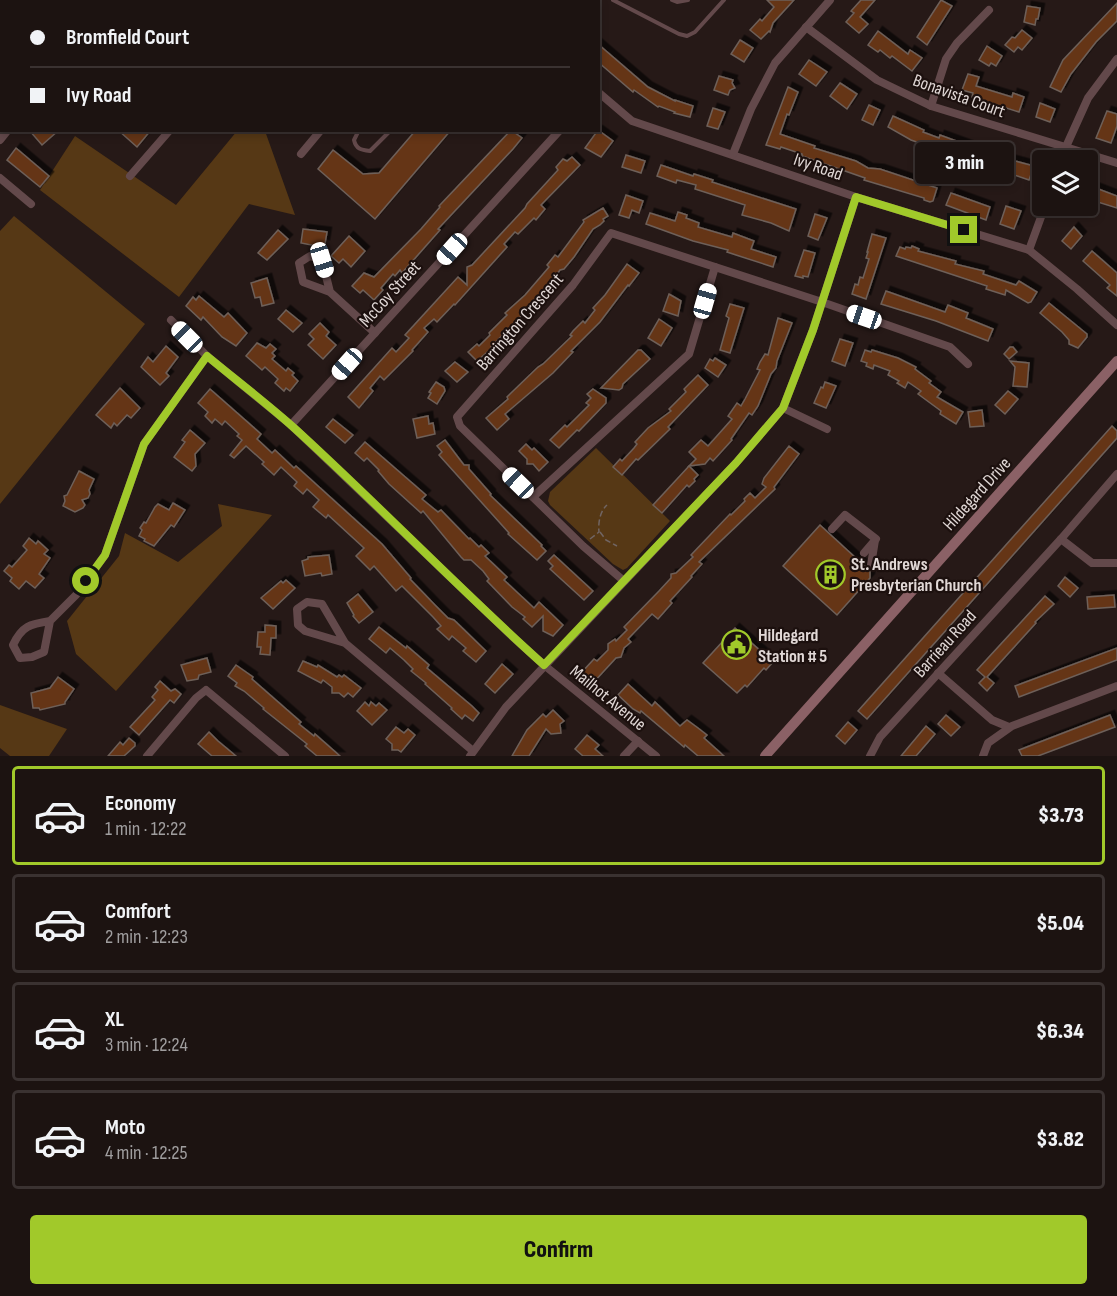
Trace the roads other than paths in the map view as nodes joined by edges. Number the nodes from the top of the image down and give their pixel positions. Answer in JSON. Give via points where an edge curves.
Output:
{"nodes":[{"id":1,"x":613,"y":0,"type":"edge"},
{"id":2,"x":672,"y":0,"type":"edge"},
{"id":3,"x":688,"y":0,"type":"edge"},
{"id":4,"x":724,"y":0,"type":"edge"},
{"id":5,"x":830,"y":0,"type":"edge"},
{"id":6,"x":989,"y":10,"type":"dead end"},
{"id":7,"x":806,"y":27,"type":"junction"},
{"id":8,"x":1117,"y":59,"type":"edge"},
{"id":9,"x":600,"y":94,"type":"edge"},
{"id":10,"x":931,"y":106,"type":"junction"},
{"id":11,"x":168,"y":132,"type":"edge"},
{"id":12,"x":319,"y":132,"type":"edge"},
{"id":13,"x":358,"y":132,"type":"edge"},
{"id":14,"x":389,"y":132,"type":"edge"},
{"id":15,"x":558,"y":132,"type":"edge"},
{"id":16,"x":1065,"y":146,"type":"junction"},
{"id":17,"x":1064,"y":150,"type":"edge"},
{"id":18,"x":301,"y":154,"type":"dead end"},
{"id":19,"x":733,"y":154,"type":"junction"},
{"id":20,"x":1117,"y":163,"type":"edge"},
{"id":21,"x":130,"y":176,"type":"dead end"},
{"id":22,"x":0,"y":178,"type":"edge"},
{"id":23,"x":856,"y":197,"type":"junction"},
{"id":24,"x":31,"y":204,"type":"dead end"},
{"id":25,"x":1041,"y":216,"type":"edge"},
{"id":26,"x":1029,"y":250,"type":"junction"},
{"id":27,"x":715,"y":267,"type":"junction"},
{"id":28,"x":330,"y":292,"type":"junction"},
{"id":29,"x":822,"y":302,"type":"junction"},
{"id":30,"x":171,"y":320,"type":"dead end"},
{"id":31,"x":1117,"y":325,"type":"edge"},
{"id":32,"x":375,"y":333,"type":"junction"},
{"id":33,"x":207,"y":356,"type":"junction"},
{"id":34,"x":1117,"y":361,"type":"edge"},
{"id":35,"x":968,"y":364,"type":"dead end"},
{"id":36,"x":783,"y":408,"type":"junction"},
{"id":37,"x":291,"y":425,"type":"junction"},
{"id":38,"x":827,"y":429,"type":"dead end"},
{"id":39,"x":1117,"y":474,"type":"edge"},
{"id":40,"x":533,"y":497,"type":"junction"},
{"id":41,"x":832,"y":529,"type":"dead end"},
{"id":42,"x":876,"y":539,"type":"junction"},
{"id":43,"x":1061,"y":539,"type":"junction"},
{"id":44,"x":864,"y":552,"type":"dead end"},
{"id":45,"x":1117,"y":563,"type":"edge"},
{"id":46,"x":872,"y":565,"type":"dead end"},
{"id":47,"x":624,"y":581,"type":"junction"},
{"id":48,"x":50,"y":621,"type":"junction"},
{"id":49,"x":345,"y":643,"type":"junction"},
{"id":50,"x":544,"y":665,"type":"junction"},
{"id":51,"x":938,"y":673,"type":"junction"},
{"id":52,"x":1117,"y":686,"type":"edge"},
{"id":53,"x":1009,"y":727,"type":"junction"},
{"id":54,"x":638,"y":741,"type":"junction"},
{"id":55,"x":471,"y":754,"type":"edge"},
{"id":56,"x":147,"y":756,"type":"edge"},
{"id":57,"x":285,"y":756,"type":"edge"},
{"id":58,"x":624,"y":756,"type":"edge"},
{"id":59,"x":656,"y":756,"type":"edge"},
{"id":60,"x":765,"y":756,"type":"edge"},
{"id":61,"x":870,"y":756,"type":"edge"},
{"id":62,"x":983,"y":756,"type":"edge"}],
"edges":[{"from":1,"to":4,"type":"lane","via":[[687,36]]},
{"from":2,"to":3,"type":"lane"},
{"from":5,"to":7,"type":"street"},
{"from":6,"to":10,"type":"street","via":[[946,59]]},
{"from":7,"to":10,"type":"street","name":"Bonavista Court","via":[[877,80]]},
{"from":7,"to":19,"type":"street","via":[[775,63]]},
{"from":8,"to":16,"type":"street","via":[[1088,98]]},
{"from":9,"to":19,"type":"street","name":"Ivy Road","via":[[632,121]]},
{"from":10,"to":16,"type":"street","name":"Bonavista Court"},
{"from":11,"to":21,"type":"street"},
{"from":12,"to":18,"type":"street"},
{"from":13,"to":14,"type":"lane","via":[[355,145],[370,151]]},
{"from":15,"to":32,"type":"street","name":"McCoy Street"},
{"from":16,"to":17,"type":"street"},
{"from":16,"to":20,"type":"street","name":"Bonavista Court"},
{"from":19,"to":23,"type":"street","name":"Ivy Road"},
{"from":22,"to":24,"type":"street"},
{"from":23,"to":26,"type":"street","name":"Ivy Road"},
{"from":23,"to":29,"type":"street"},
{"from":25,"to":26,"type":"street"},
{"from":26,"to":31,"type":"street","name":"Ivy Road"},
{"from":27,"to":29,"type":"street","name":"Barrington Crescent"},
{"from":27,"to":40,"type":"street","via":[[689,354]]},
{"from":27,"to":40,"type":"street","name":"Barrington Crescent","via":[[611,233],[573,285],[457,417],[460,426]]},
{"from":28,"to":28,"type":"street","via":[[322,260],[310,256],[299,263],[303,282]]},
{"from":28,"to":32,"type":"street"},
{"from":29,"to":35,"type":"street","name":"Barrington Crescent","via":[[950,347]]},
{"from":29,"to":36,"type":"street"},
{"from":30,"to":33,"type":"street","name":"Mailhot Avenue"},
{"from":32,"to":37,"type":"street","name":"McCoy Street"},
{"from":33,"to":37,"type":"street","name":"Mailhot Avenue"},
{"from":33,"to":48,"type":"street","via":[[144,444],[105,555],[76,595]]},
{"from":34,"to":60,"type":"street","name":"Hildegard Drive"},
{"from":36,"to":38,"type":"street"},
{"from":36,"to":47,"type":"street"},
{"from":37,"to":50,"type":"street","name":"Mailhot Avenue"},
{"from":39,"to":43,"type":"street","name":"Barrieau Road"},
{"from":40,"to":47,"type":"street","name":"Barrington Crescent"},
{"from":41,"to":42,"type":"street","via":[[846,515]]},
{"from":42,"to":44,"type":"street"},
{"from":42,"to":46,"type":"street"},
{"from":43,"to":45,"type":"street","via":[[1092,563]]},
{"from":43,"to":51,"type":"street","name":"Barrieau Road"},
{"from":47,"to":50,"type":"street"},
{"from":48,"to":48,"type":"street","via":[[19,632],[13,645],[21,658],[44,652]]},
{"from":49,"to":49,"type":"street","via":[[322,604],[307,602],[297,609],[298,626],[304,631]]},
{"from":49,"to":55,"type":"street"},
{"from":50,"to":54,"type":"street","name":"Mailhot Avenue"},
{"from":50,"to":55,"type":"street"},
{"from":51,"to":53,"type":"street","via":[[992,720]]},
{"from":51,"to":61,"type":"street","name":"Barrieau Road","via":[[880,737]]},
{"from":52,"to":53,"type":"street"},
{"from":53,"to":62,"type":"street","via":[[988,743]]},
{"from":54,"to":58,"type":"street"},
{"from":54,"to":59,"type":"street","name":"Mailhot Avenue"},
{"from":56,"to":57,"type":"street","via":[[206,690]]}]}
